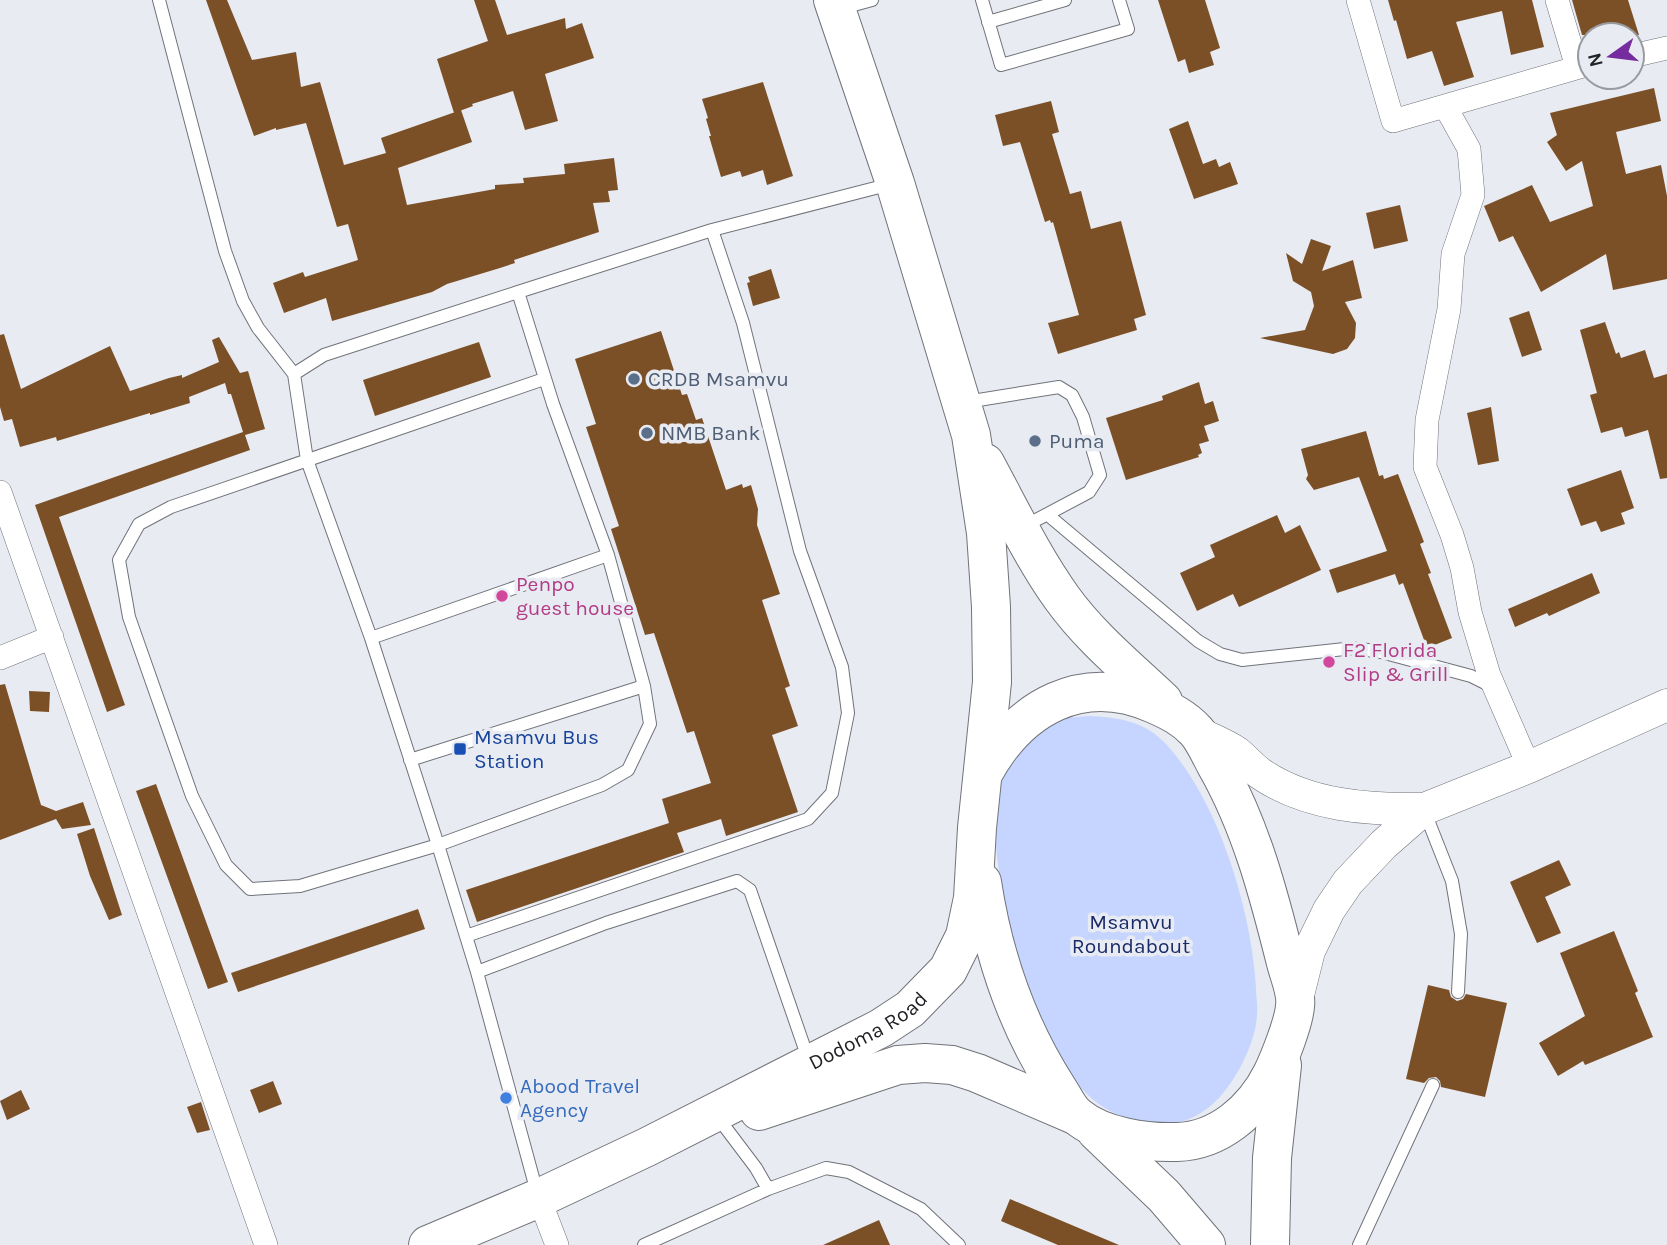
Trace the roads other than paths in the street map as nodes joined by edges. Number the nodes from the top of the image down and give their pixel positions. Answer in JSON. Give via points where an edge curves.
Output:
{"nodes":[{"id":1,"x":159,"y":0,"type":"edge"},
{"id":2,"x":872,"y":0,"type":"edge"},
{"id":3,"x":982,"y":0,"type":"edge"},
{"id":4,"x":1065,"y":0,"type":"edge"},
{"id":5,"x":1119,"y":0,"type":"edge"},
{"id":6,"x":1358,"y":0,"type":"edge"},
{"id":7,"x":1557,"y":0,"type":"edge"},
{"id":8,"x":834,"y":5,"type":"edge"},
{"id":9,"x":988,"y":22,"type":"junction"},
{"id":10,"x":1576,"y":48,"type":"edge"},
{"id":11,"x":1646,"y":55,"type":"edge"},
{"id":12,"x":1665,"y":56,"type":"edge"},
{"id":13,"x":1576,"y":68,"type":"edge"},
{"id":14,"x":1445,"y":106,"type":"junction"},
{"id":15,"x":895,"y":183,"type":"junction"},
{"id":16,"x":712,"y":230,"type":"junction"},
{"id":17,"x":518,"y":292,"type":"junction"},
{"id":18,"x":294,"y":374,"type":"junction"},
{"id":19,"x":544,"y":379,"type":"junction"},
{"id":20,"x":966,"y":419,"type":"junction"},
{"id":21,"x":307,"y":460,"type":"junction"},
{"id":22,"x":0,"y":492,"type":"edge"},
{"id":23,"x":1034,"y":522,"type":"junction"},
{"id":24,"x":608,"y":555,"type":"junction"},
{"id":25,"x":52,"y":637,"type":"junction"},
{"id":26,"x":371,"y":638,"type":"junction"},
{"id":27,"x":0,"y":658,"type":"edge"},
{"id":28,"x":644,"y":686,"type":"junction"},
{"id":29,"x":1495,"y":687,"type":"junction"},
{"id":30,"x":1667,"y":705,"type":"edge"},
{"id":31,"x":1187,"y":723,"type":"junction"},
{"id":32,"x":410,"y":760,"type":"junction"},
{"id":33,"x":1529,"y":768,"type":"junction"},
{"id":34,"x":982,"y":774,"type":"junction"},
{"id":35,"x":1424,"y":809,"type":"junction"},
{"id":36,"x":977,"y":828,"type":"junction"},
{"id":37,"x":438,"y":845,"type":"junction"},
{"id":38,"x":466,"y":936,"type":"junction"},
{"id":39,"x":477,"y":972,"type":"junction"},
{"id":40,"x":1458,"y":992,"type":"dead end"},
{"id":41,"x":1290,"y":1022,"type":"junction"},
{"id":42,"x":810,"y":1064,"type":"junction"},
{"id":43,"x":1433,"y":1085,"type":"dead end"},
{"id":44,"x":1081,"y":1119,"type":"junction"},
{"id":45,"x":722,"y":1123,"type":"junction"},
{"id":46,"x":647,"y":1147,"type":"junction"},
{"id":47,"x":768,"y":1189,"type":"junction"},
{"id":48,"x":539,"y":1198,"type":"junction"},
{"id":49,"x":267,"y":1245,"type":"edge"},
{"id":50,"x":428,"y":1245,"type":"edge"},
{"id":51,"x":557,"y":1245,"type":"edge"},
{"id":52,"x":644,"y":1245,"type":"edge"},
{"id":53,"x":959,"y":1245,"type":"edge"},
{"id":54,"x":1206,"y":1245,"type":"edge"},
{"id":55,"x":1270,"y":1245,"type":"edge"},
{"id":56,"x":1359,"y":1245,"type":"edge"}],
"edges":[{"from":1,"to":18,"type":"lane","via":[[238,289],[258,328]]},
{"from":2,"to":8,"type":"lane"},
{"from":3,"to":9,"type":"lane"},
{"from":4,"to":9,"type":"lane"},
{"from":5,"to":9,"type":"lane","via":[[1128,29],[1001,65]]},
{"from":6,"to":14,"type":"street","via":[[1393,121]]},
{"from":7,"to":10,"type":"street"},
{"from":8,"to":15,"type":"highway"},
{"from":11,"to":12,"type":"street"},
{"from":13,"to":14,"type":"street"},
{"from":14,"to":29,"type":"street","via":[[1469,149],[1473,195],[1453,254],[1449,309],[1427,420],[1425,467],[1452,535],[1470,612]]},
{"from":15,"to":16,"type":"lane"},
{"from":15,"to":20,"type":"highway"},
{"from":16,"to":17,"type":"lane"},
{"from":16,"to":38,"type":"lane","via":[[743,323],[800,551],[842,667],[848,713],[832,793],[808,819]]},
{"from":17,"to":18,"type":"lane","via":[[324,355]]},
{"from":17,"to":19,"type":"lane"},
{"from":18,"to":21,"type":"lane"},
{"from":19,"to":21,"type":"lane"},
{"from":19,"to":24,"type":"lane"},
{"from":20,"to":23,"type":"highway"},
{"from":20,"to":23,"type":"lane","via":[[1046,388],[1059,387],[1072,395],[1100,475],[1089,492]]},
{"from":20,"to":34,"type":"highway","via":[[986,533],[991,607],[992,682]]},
{"from":21,"to":26,"type":"lane"},
{"from":21,"to":37,"type":"lane","via":[[171,507],[139,524],[119,560],[129,617],[192,796],[226,865],[250,890],[300,886]]},
{"from":22,"to":25,"type":"street"},
{"from":23,"to":29,"type":"lane","via":[[1220,654],[1242,660],[1354,648],[1471,676]]},
{"from":23,"to":31,"type":"highway","via":[[1032,554],[1064,600],[1094,636]]},
{"from":24,"to":26,"type":"lane"},
{"from":24,"to":28,"type":"lane"},
{"from":25,"to":27,"type":"street"},
{"from":25,"to":49,"type":"street"},
{"from":26,"to":32,"type":"lane"},
{"from":28,"to":32,"type":"lane"},
{"from":28,"to":37,"type":"lane","via":[[650,724],[628,771],[602,785]]},
{"from":29,"to":33,"type":"street"},
{"from":30,"to":33,"type":"main road"},
{"from":31,"to":34,"type":"highway","via":[[1143,699],[1121,693],[1064,698],[1048,703],[1011,732]]},
{"from":31,"to":35,"type":"main road","via":[[1290,789],[1362,808]]},
{"from":31,"to":41,"type":"highway","via":[[1220,772],[1250,839],[1265,883]]},
{"from":32,"to":37,"type":"lane"},
{"from":33,"to":35,"type":"main road"},
{"from":34,"to":36,"type":"highway"},
{"from":35,"to":40,"type":"lane","via":[[1452,881],[1461,934]]},
{"from":35,"to":41,"type":"main road","via":[[1348,882],[1329,910],[1309,951]]},
{"from":36,"to":42,"type":"highway","name":"Dodoma Road","via":[[973,898],[965,936],[948,970],[900,1016]]},
{"from":36,"to":44,"type":"highway","via":[[982,885],[1004,978],[1043,1066]]},
{"from":37,"to":38,"type":"lane"},
{"from":38,"to":39,"type":"lane"},
{"from":39,"to":42,"type":"lane","via":[[606,923],[737,881],[750,890]]},
{"from":39,"to":48,"type":"lane"},
{"from":41,"to":44,"type":"highway","via":[[1272,1074],[1255,1101],[1236,1121],[1209,1135],[1160,1143],[1136,1140]]},
{"from":41,"to":55,"type":"highway","via":[[1272,1158]]},
{"from":42,"to":46,"type":"highway","name":"Dodoma Road"},
{"from":43,"to":56,"type":"lane"},
{"from":44,"to":45,"type":"highway","name":"Dodoma Road","via":[[977,1073],[925,1063],[898,1065]]},
{"from":44,"to":54,"type":"highway","via":[[1164,1196]]},
{"from":45,"to":46,"type":"highway","name":"Dodoma Road"},
{"from":45,"to":47,"type":"lane"},
{"from":46,"to":48,"type":"highway","name":"Dodoma Road"},
{"from":47,"to":52,"type":"lane"},
{"from":47,"to":53,"type":"lane","via":[[826,1168],[849,1172],[921,1209]]},
{"from":48,"to":50,"type":"highway","name":"Dodoma Road"},
{"from":48,"to":51,"type":"street"}]}
